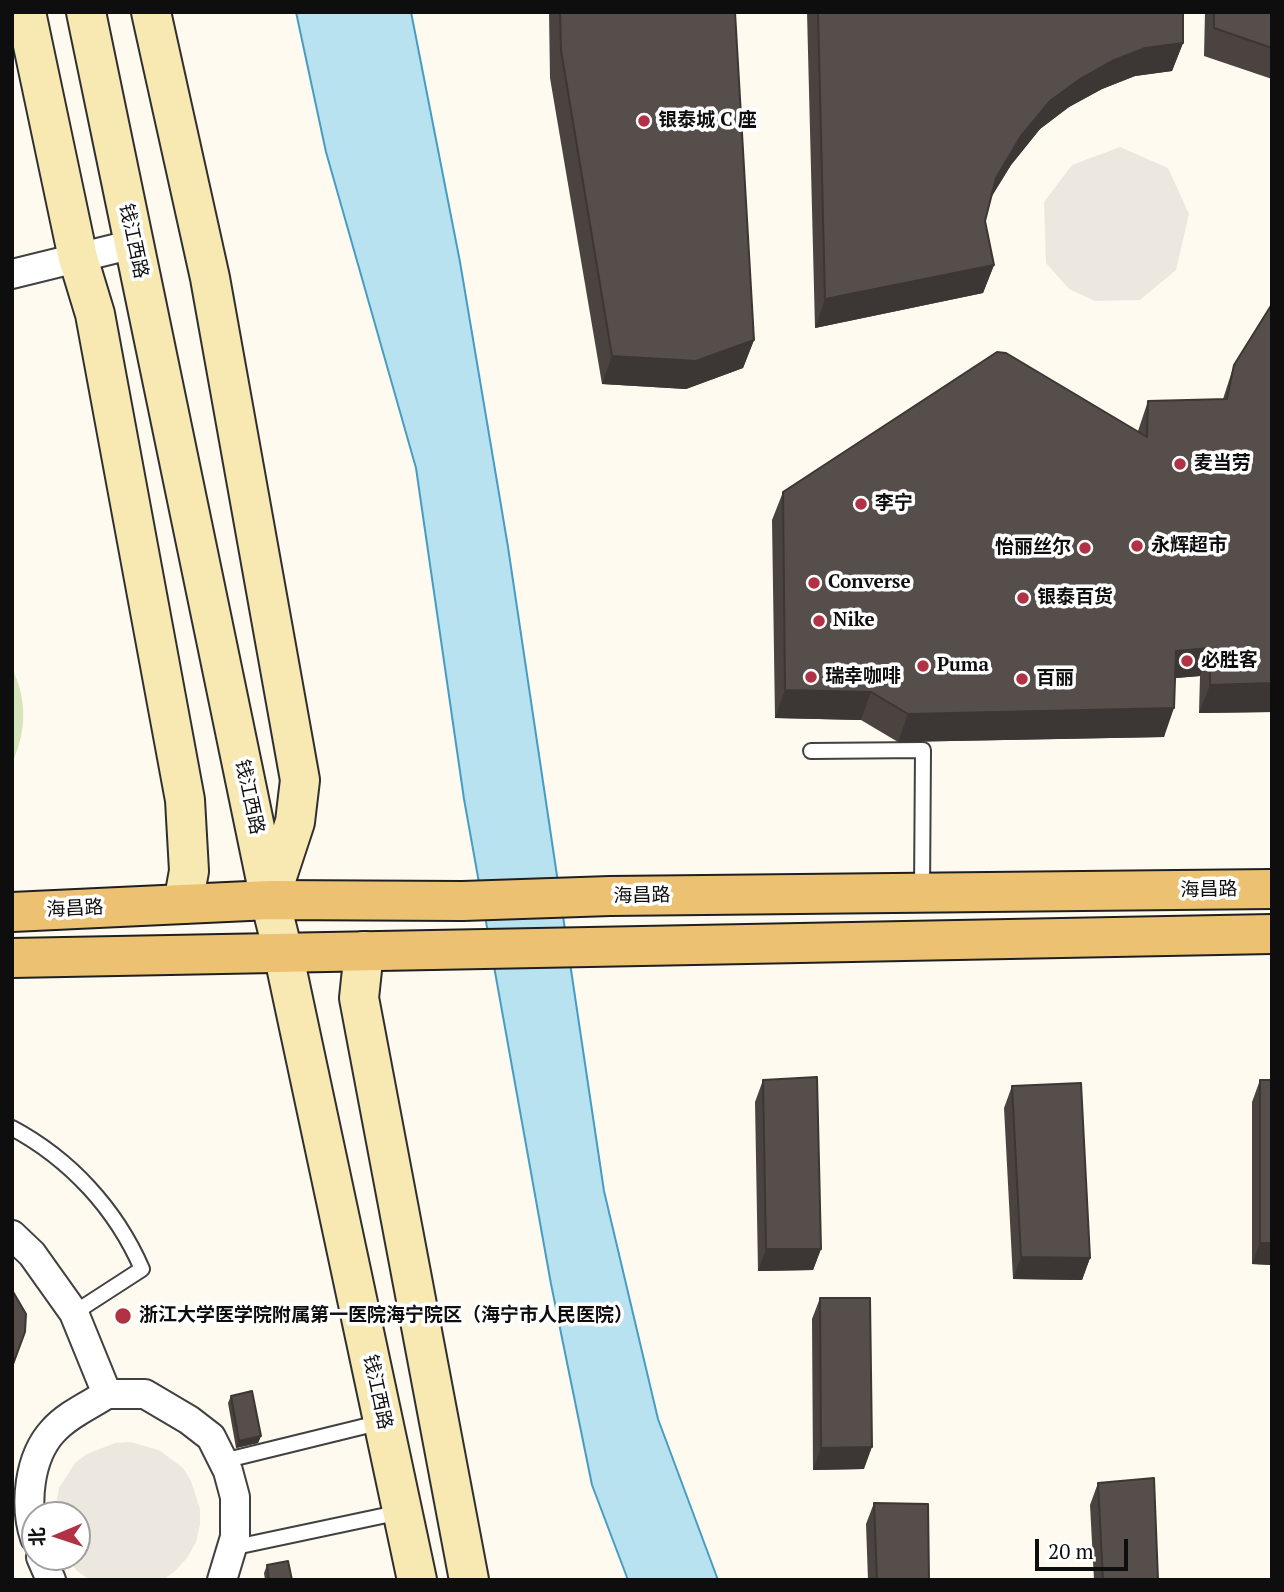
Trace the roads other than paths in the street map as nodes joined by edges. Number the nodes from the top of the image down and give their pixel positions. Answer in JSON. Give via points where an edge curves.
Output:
{"nodes":[{"id":1,"x":26,"y":12,"type":"edge"},
{"id":2,"x":86,"y":12,"type":"edge"},
{"id":3,"x":151,"y":12,"type":"edge"},
{"id":4,"x":134,"y":244,"type":"junction"},
{"id":5,"x":78,"y":258,"type":"junction"},
{"id":6,"x":12,"y":274,"type":"edge"},
{"id":7,"x":95,"y":314,"type":"junction"},
{"id":8,"x":811,"y":751,"type":"dead end"},
{"id":9,"x":1272,"y":889,"type":"edge"},
{"id":10,"x":922,"y":893,"type":"junction"},
{"id":11,"x":270,"y":900,"type":"junction"},
{"id":12,"x":183,"y":904,"type":"junction"},
{"id":13,"x":12,"y":912,"type":"edge"},
{"id":14,"x":1272,"y":934,"type":"edge"},
{"id":15,"x":364,"y":951,"type":"junction"},
{"id":16,"x":283,"y":952,"type":"junction"},
{"id":17,"x":12,"y":958,"type":"edge"},
{"id":18,"x":12,"y":1128,"type":"edge"},
{"id":19,"x":12,"y":1235,"type":"edge"},
{"id":20,"x":74,"y":1313,"type":"junction"},
{"id":21,"x":107,"y":1394,"type":"junction"},
{"id":22,"x":384,"y":1422,"type":"junction"},
{"id":23,"x":223,"y":1461,"type":"junction"},
{"id":24,"x":31,"y":1501,"type":"edge"},
{"id":25,"x":403,"y":1512,"type":"junction"},
{"id":26,"x":231,"y":1548,"type":"junction"},
{"id":27,"x":222,"y":1580,"type":"edge"},
{"id":28,"x":417,"y":1580,"type":"edge"},
{"id":29,"x":469,"y":1580,"type":"edge"}],
"edges":[{"from":1,"to":5,"type":"main road"},
{"from":2,"to":4,"type":"main road","name":"钱江西路"},
{"from":3,"to":11,"type":"main road","via":[[210,278],[300,780],[295,822]]},
{"from":4,"to":5,"type":"street"},
{"from":4,"to":7,"type":"main road","via":[[105,274]]},
{"from":4,"to":11,"type":"main road","name":"钱江西路"},
{"from":5,"to":6,"type":"street"},
{"from":5,"to":7,"type":"main road"},
{"from":7,"to":12,"type":"main road","via":[[185,800],[189,871]]},
{"from":8,"to":10,"type":"lane","via":[[923,750]]},
{"from":9,"to":10,"type":"main road","name":"海昌路"},
{"from":10,"to":11,"type":"main road","name":"海昌路"},
{"from":11,"to":12,"type":"main road","name":"海昌路"},
{"from":11,"to":16,"type":"main road","name":"钱江西路"},
{"from":12,"to":13,"type":"main road","name":"海昌路"},
{"from":14,"to":15,"type":"main road"},
{"from":15,"to":16,"type":"main road"},
{"from":15,"to":29,"type":"main road","via":[[359,998]]},
{"from":16,"to":17,"type":"main road"},
{"from":16,"to":22,"type":"main road","name":"钱江西路"},
{"from":18,"to":20,"type":"lane","via":[[73,1170],[129,1240],[142,1269]]},
{"from":19,"to":20,"type":"street","via":[[33,1254]]},
{"from":20,"to":21,"type":"street"},
{"from":21,"to":23,"type":"street","via":[[145,1394],[166,1406],[211,1437]]},
{"from":21,"to":24,"type":"street","via":[[54,1430],[37,1454]]},
{"from":22,"to":23,"type":"lane"},
{"from":22,"to":25,"type":"main road","name":"钱江西路"},
{"from":23,"to":26,"type":"street","via":[[235,1497]]},
{"from":25,"to":26,"type":"lane"},
{"from":25,"to":28,"type":"main road","name":"钱江西路"},
{"from":26,"to":27,"type":"street"}]}
